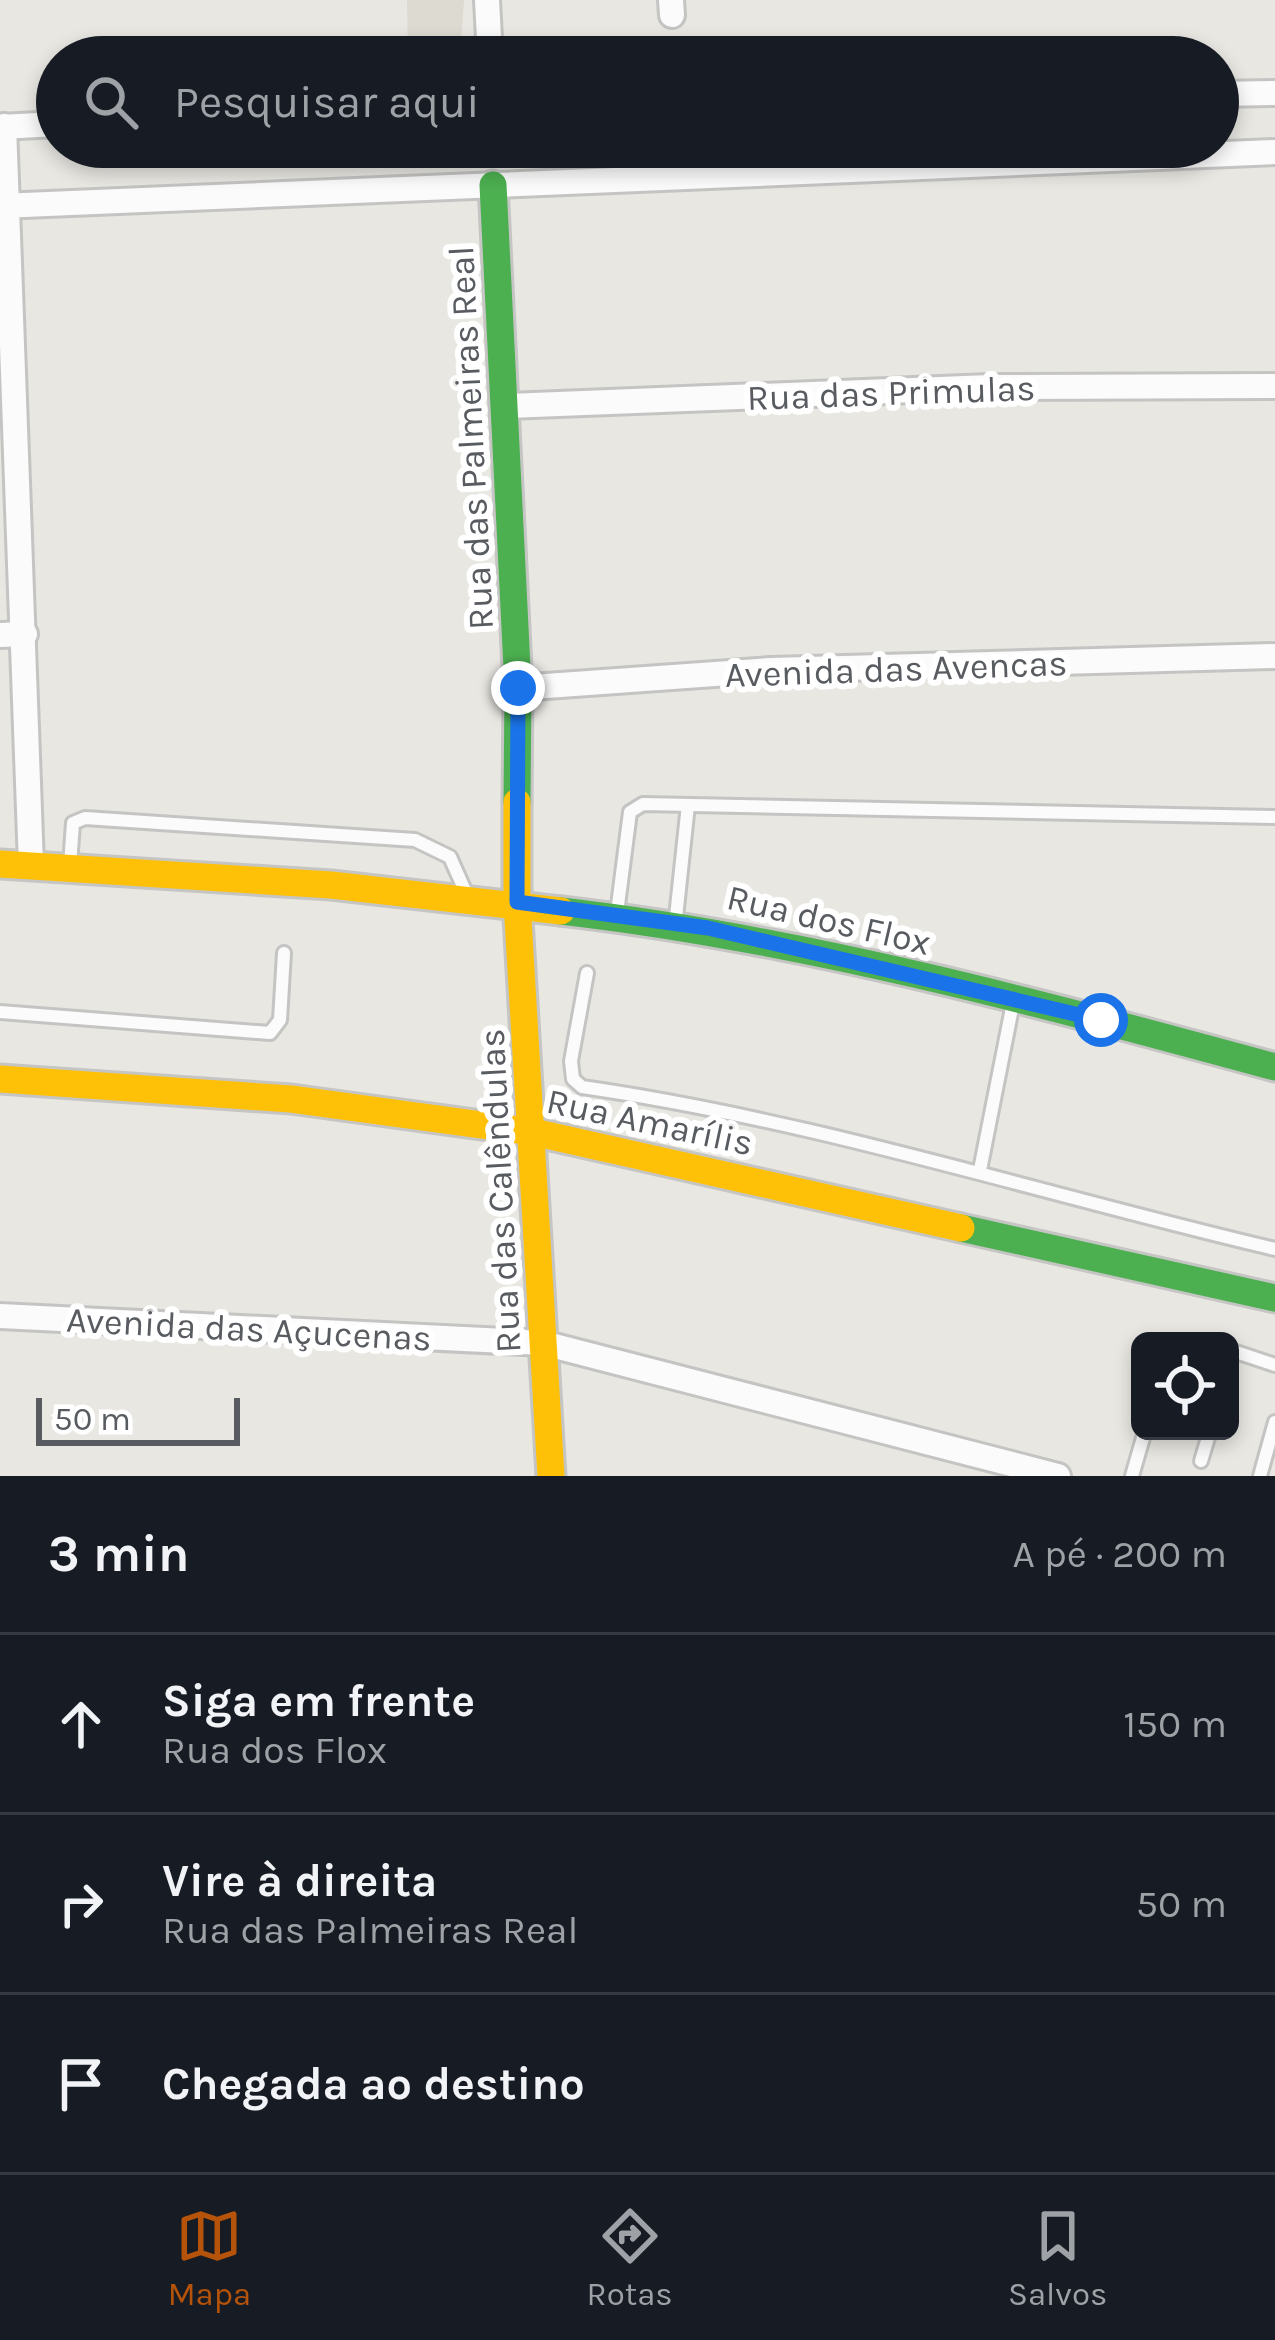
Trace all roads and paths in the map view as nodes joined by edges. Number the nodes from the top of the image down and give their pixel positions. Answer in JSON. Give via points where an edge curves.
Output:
{"nodes":[{"id":1,"x":487,"y":0,"type":"edge"},
{"id":2,"x":489,"y":36,"type":"edge"},
{"id":3,"x":1275,"y":93,"type":"edge"},
{"id":4,"x":1239,"y":94,"type":"edge"},
{"id":5,"x":36,"y":125,"type":"edge"},
{"id":6,"x":2,"y":126,"type":"edge"},
{"id":7,"x":1275,"y":152,"type":"edge"},
{"id":8,"x":1239,"y":153,"type":"edge"},
{"id":9,"x":682,"y":168,"type":"edge"},
{"id":10,"x":493,"y":185,"type":"junction"},
{"id":11,"x":2,"y":206,"type":"edge"},
{"id":12,"x":4,"y":366,"type":"edge"},
{"id":13,"x":1275,"y":386,"type":"edge"},
{"id":14,"x":506,"y":406,"type":"junction"},
{"id":15,"x":12,"y":634,"type":"edge"},
{"id":16,"x":1275,"y":656,"type":"edge"},
{"id":17,"x":518,"y":688,"type":"junction"},
{"id":18,"x":688,"y":805,"type":"junction"},
{"id":19,"x":1275,"y":817,"type":"edge"},
{"id":20,"x":0,"y":865,"type":"edge"},
{"id":21,"x":31,"y":865,"type":"junction"},
{"id":22,"x":70,"y":867,"type":"junction"},
{"id":23,"x":469,"y":898,"type":"junction"},
{"id":24,"x":517,"y":902,"type":"junction"},
{"id":25,"x":617,"y":916,"type":"junction"},
{"id":26,"x":676,"y":924,"type":"junction"},
{"id":27,"x":284,"y":953,"type":"dead end"},
{"id":28,"x":587,"y":973,"type":"dead end"},
{"id":29,"x":1015,"y":997,"type":"junction"},
{"id":30,"x":0,"y":1012,"type":"edge"},
{"id":31,"x":1275,"y":1067,"type":"edge"},
{"id":32,"x":0,"y":1079,"type":"edge"},
{"id":33,"x":533,"y":1132,"type":"junction"},
{"id":34,"x":980,"y":1170,"type":"junction"},
{"id":35,"x":1275,"y":1249,"type":"edge"},
{"id":36,"x":1275,"y":1298,"type":"edge"},
{"id":37,"x":0,"y":1316,"type":"edge"},
{"id":38,"x":543,"y":1343,"type":"junction"},
{"id":39,"x":1239,"y":1353,"type":"edge"},
{"id":40,"x":1275,"y":1364,"type":"edge"},
{"id":41,"x":1275,"y":1422,"type":"edge"},
{"id":42,"x":1142,"y":1440,"type":"edge"},
{"id":43,"x":1207,"y":1440,"type":"edge"},
{"id":44,"x":1201,"y":1461,"type":"dead end"},
{"id":45,"x":551,"y":1476,"type":"edge"},
{"id":46,"x":1058,"y":1476,"type":"edge"},
{"id":47,"x":1132,"y":1476,"type":"edge"},
{"id":48,"x":1260,"y":1476,"type":"edge"}],
"edges":[{"from":1,"to":2,"type":"street"},
{"from":3,"to":4,"type":"street"},
{"from":5,"to":6,"type":"street"},
{"from":6,"to":11,"type":"street"},
{"from":7,"to":8,"type":"street"},
{"from":9,"to":10,"type":"street"},
{"from":10,"to":11,"type":"street"},
{"from":10,"to":14,"type":"street","name":"Rua das Palmeiras Real"},
{"from":11,"to":12,"type":"street"},
{"from":12,"to":15,"type":"street"},
{"from":13,"to":14,"type":"street","name":"Rua das Primulas","via":[[989,387]]},
{"from":14,"to":17,"type":"street","name":"Rua das Palmeiras Real"},
{"from":15,"to":21,"type":"street"},
{"from":16,"to":17,"type":"street","name":"Avenida das Avencas","via":[[771,670]]},
{"from":17,"to":24,"type":"street","name":"Rua das Palmeiras Real"},
{"from":18,"to":19,"type":"lane"},
{"from":18,"to":25,"type":"lane","via":[[643,804],[631,812]]},
{"from":18,"to":26,"type":"lane"},
{"from":20,"to":21,"type":"street","name":"Rua dos Flox"},
{"from":21,"to":22,"type":"street","name":"Rua dos Flox"},
{"from":22,"to":23,"type":"street","name":"Rua dos Flox"},
{"from":22,"to":23,"type":"lane","via":[[73,823],[85,818],[415,840],[450,856]]},
{"from":23,"to":24,"type":"street","name":"Rua dos Flox"},
{"from":24,"to":25,"type":"street","name":"Rua dos Flox"},
{"from":24,"to":33,"type":"street","name":"Rua das Calêndulas"},
{"from":25,"to":26,"type":"street","name":"Rua dos Flox"},
{"from":26,"to":29,"type":"street","name":"Rua dos Flox"},
{"from":27,"to":30,"type":"lane","via":[[280,1020],[270,1034]]},
{"from":28,"to":34,"type":"lane","via":[[571,1061],[582,1087],[706,1106]]},
{"from":29,"to":31,"type":"street","name":"Rua dos Flox"},
{"from":29,"to":34,"type":"lane"},
{"from":32,"to":33,"type":"street","name":"Rua Amarílis","via":[[291,1099]]},
{"from":33,"to":36,"type":"street","name":"Rua Amarílis"},
{"from":33,"to":38,"type":"street","name":"Rua das Calêndulas"},
{"from":34,"to":35,"type":"lane"},
{"from":37,"to":38,"type":"street","name":"Avenida das Açucenas"},
{"from":38,"to":45,"type":"street","name":"Rua das Calêndulas"},
{"from":38,"to":46,"type":"street","name":"Avenida das Açucenas"},
{"from":39,"to":40,"type":"lane"},
{"from":41,"to":48,"type":"lane"},
{"from":42,"to":47,"type":"lane"},
{"from":43,"to":44,"type":"lane"}]}
